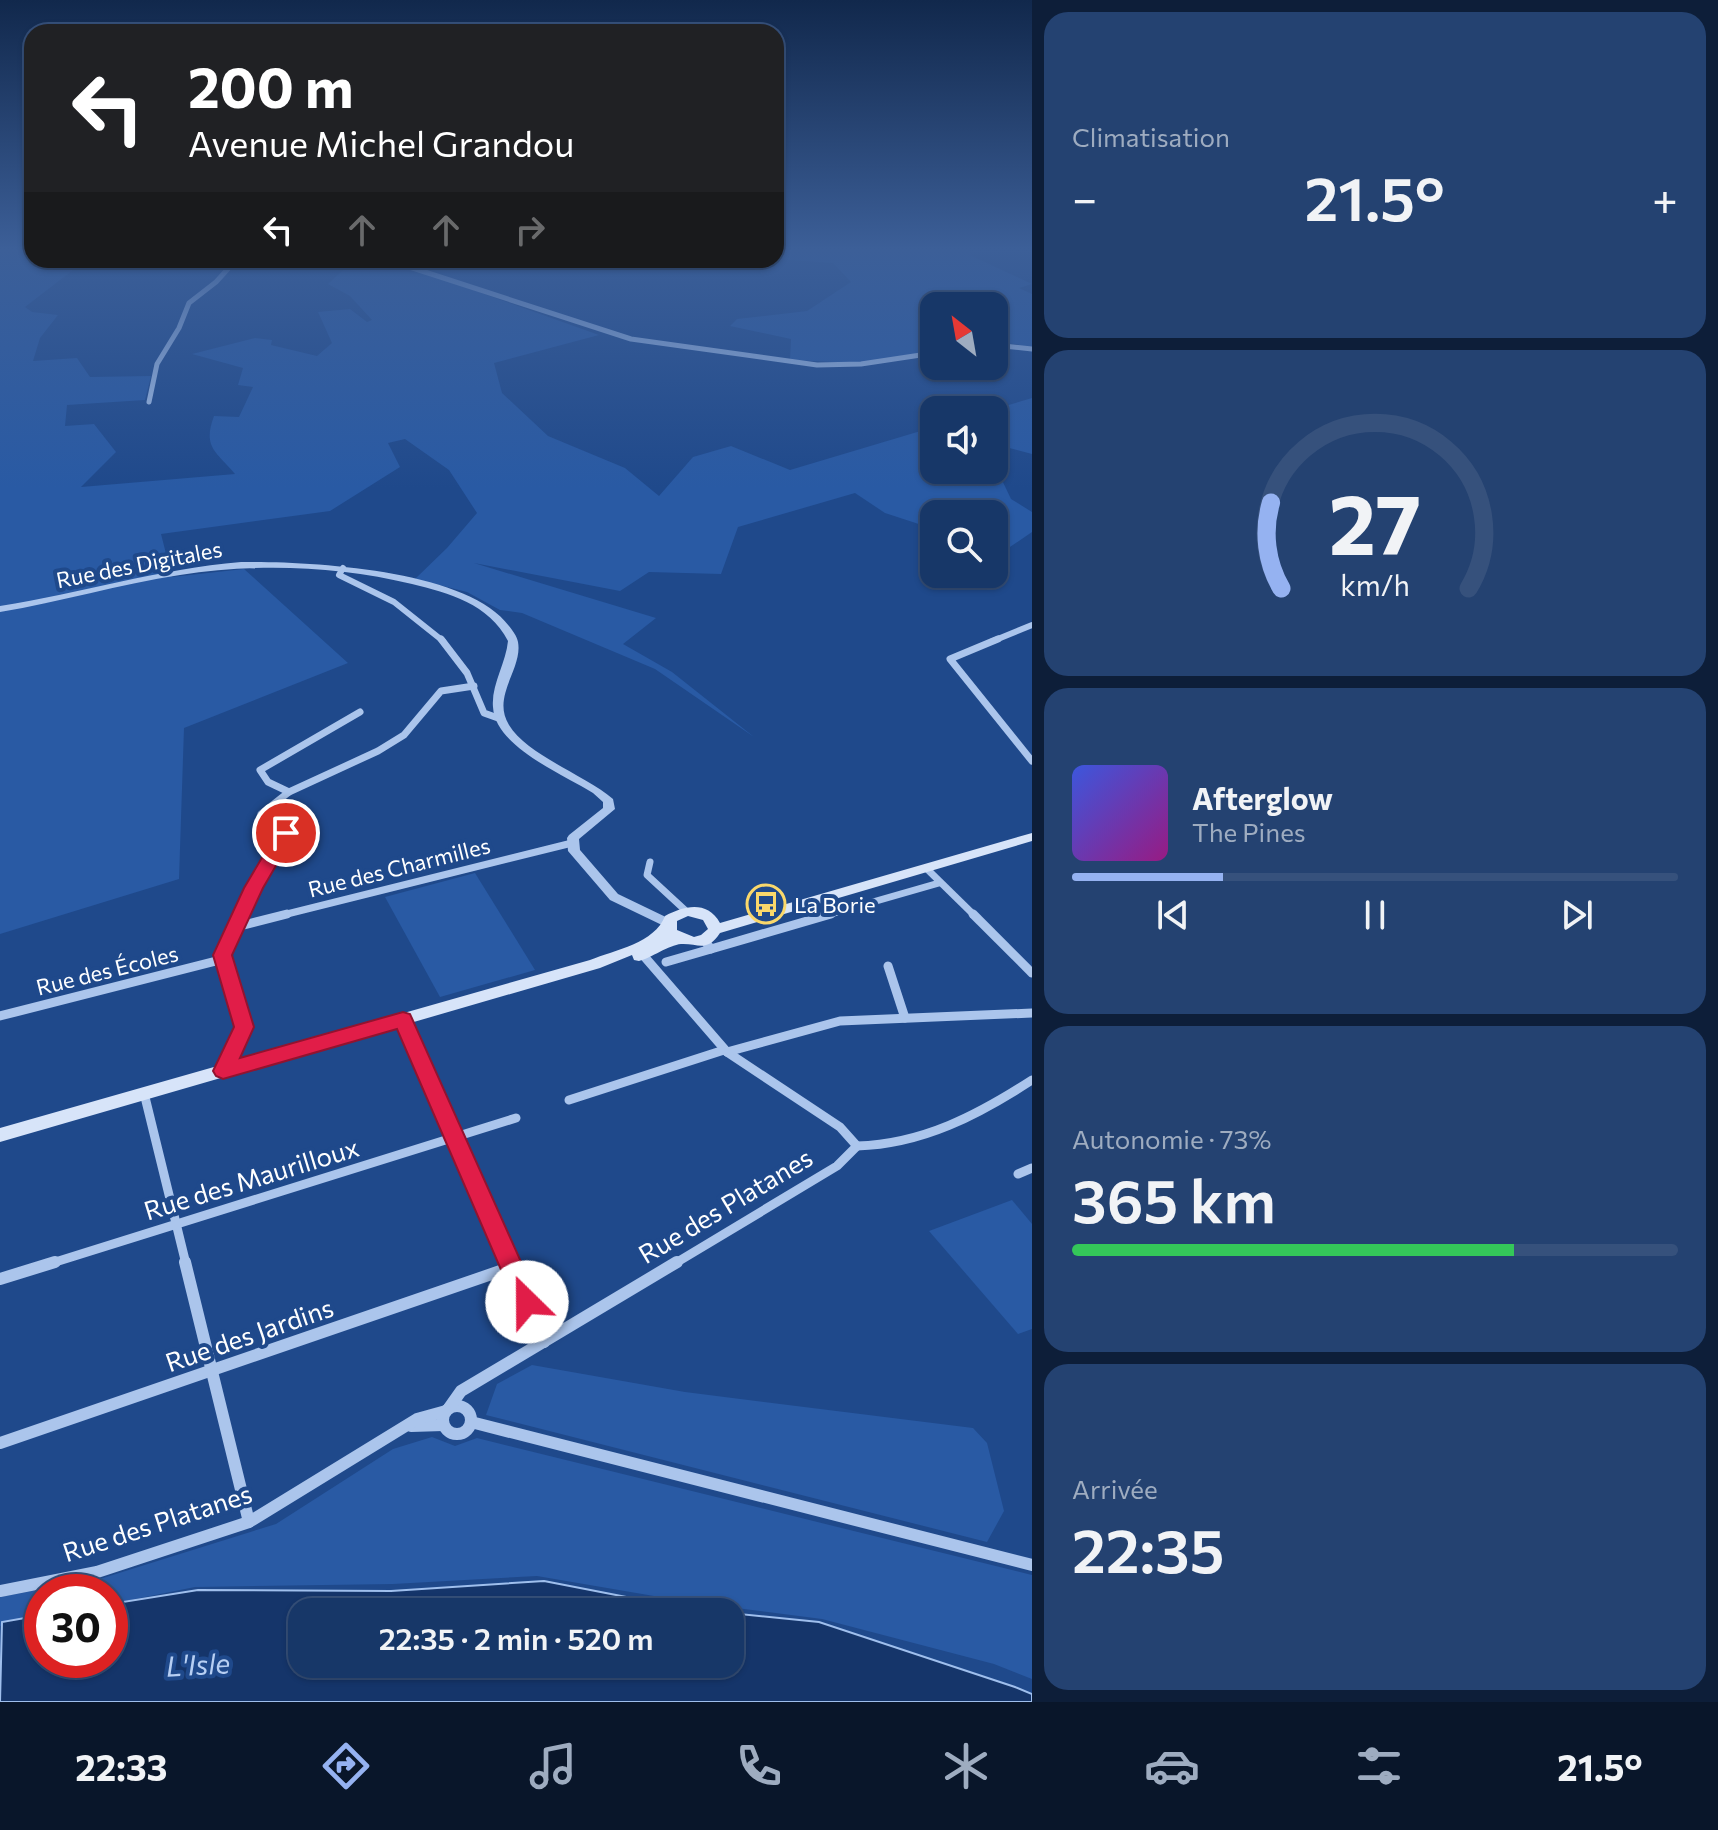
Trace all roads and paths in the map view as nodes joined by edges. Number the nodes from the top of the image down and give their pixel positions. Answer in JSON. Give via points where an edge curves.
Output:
{"nodes":[{"id":1,"x":178,"y":329,"type":"edge"},
{"id":2,"x":602,"y":329,"type":"edge"},
{"id":3,"x":1008,"y":346,"type":"edge"},
{"id":4,"x":1032,"y":349,"type":"edge"},
{"id":5,"x":920,"y":355,"type":"edge"},
{"id":6,"x":149,"y":402,"type":"dead end"},
{"id":7,"x":343,"y":568,"type":"junction"},
{"id":8,"x":0,"y":609,"type":"edge"},
{"id":9,"x":1032,"y":625,"type":"edge"},
{"id":10,"x":474,"y":686,"type":"junction"},
{"id":11,"x":360,"y":712,"type":"dead end"},
{"id":12,"x":498,"y":718,"type":"junction"},
{"id":13,"x":1032,"y":761,"type":"edge"},
{"id":14,"x":289,"y":792,"type":"junction"},
{"id":15,"x":1032,"y":837,"type":"edge"},
{"id":16,"x":572,"y":843,"type":"junction"},
{"id":17,"x":650,"y":862,"type":"dead end"},
{"id":18,"x":926,"y":868,"type":"junction"},
{"id":19,"x":939,"y":883,"type":"junction"},
{"id":20,"x":236,"y":927,"type":"junction"},
{"id":21,"x":710,"y":934,"type":"junction"},
{"id":22,"x":665,"y":935,"type":"junction"},
{"id":23,"x":224,"y":959,"type":"junction"},
{"id":24,"x":595,"y":964,"type":"junction"},
{"id":25,"x":888,"y":966,"type":"dead end"},
{"id":26,"x":654,"y":968,"type":"junction"},
{"id":27,"x":1032,"y":973,"type":"edge"},
{"id":28,"x":1032,"y":1013,"type":"edge"},
{"id":29,"x":0,"y":1016,"type":"edge"},
{"id":30,"x":905,"y":1018,"type":"junction"},
{"id":31,"x":403,"y":1019,"type":"junction"},
{"id":32,"x":726,"y":1051,"type":"junction"},
{"id":33,"x":223,"y":1071,"type":"junction"},
{"id":34,"x":1032,"y":1080,"type":"edge"},
{"id":35,"x":144,"y":1093,"type":"junction"},
{"id":36,"x":569,"y":1100,"type":"dead end"},
{"id":37,"x":516,"y":1118,"type":"dead end"},
{"id":38,"x":0,"y":1135,"type":"edge"},
{"id":39,"x":454,"y":1137,"type":"junction"},
{"id":40,"x":857,"y":1146,"type":"junction"},
{"id":41,"x":1032,"y":1168,"type":"edge"},
{"id":42,"x":1018,"y":1174,"type":"dead end"},
{"id":43,"x":176,"y":1224,"type":"junction"},
{"id":44,"x":512,"y":1267,"type":"junction"},
{"id":45,"x":0,"y":1279,"type":"edge"},
{"id":46,"x":544,"y":1342,"type":"junction"},
{"id":47,"x":212,"y":1370,"type":"junction"},
{"id":48,"x":472,"y":1385,"type":"junction"},
{"id":49,"x":448,"y":1410,"type":"junction"},
{"id":50,"x":469,"y":1416,"type":"junction"},
{"id":51,"x":443,"y":1425,"type":"junction"},
{"id":52,"x":402,"y":1428,"type":"junction"},
{"id":53,"x":0,"y":1443,"type":"edge"},
{"id":54,"x":249,"y":1522,"type":"junction"},
{"id":55,"x":1032,"y":1565,"type":"edge"},
{"id":56,"x":0,"y":1591,"type":"edge"}],
"edges":[{"from":1,"to":6,"type":"street","via":[[157,364]]},
{"from":2,"to":5,"type":"street","via":[[631,339],[817,365]]},
{"from":3,"to":4,"type":"street"},
{"from":7,"to":8,"type":"street","name":"Rue des Digitales","via":[[199,569]]},
{"from":7,"to":10,"type":"street","via":[[339,575],[424,621]]},
{"from":7,"to":12,"type":"street","name":"Rue des Digitales","via":[[439,589],[492,612],[513,641]]},
{"from":9,"to":13,"type":"street","via":[[950,659]]},
{"from":10,"to":12,"type":"street","via":[[484,713]]},
{"from":10,"to":14,"type":"street","via":[[441,691],[404,735]]},
{"from":11,"to":14,"type":"street","via":[[260,770],[271,784]]},
{"from":12,"to":16,"type":"street","via":[[517,741],[609,801],[609,809]]},
{"from":14,"to":20,"type":"street","via":[[261,814],[286,833]]},
{"from":15,"to":18,"type":"main road"},
{"from":16,"to":20,"type":"street","name":"Rue des Charmilles"},
{"from":16,"to":22,"type":"street","via":[[578,858],[614,897]]},
{"from":17,"to":22,"type":"street","via":[[647,875]]},
{"from":18,"to":19,"type":"street"},
{"from":18,"to":21,"type":"main road","via":[[767,912]]},
{"from":19,"to":21,"type":"street"},
{"from":19,"to":27,"type":"street"},
{"from":20,"to":23,"type":"street"},
{"from":21,"to":22,"type":"street"},
{"from":21,"to":22,"type":"main road","via":[[680,939]]},
{"from":21,"to":22,"type":"main road","via":[[699,912]]},
{"from":22,"to":24,"type":"main road"},
{"from":22,"to":24,"type":"main road","via":[[617,963]]},
{"from":22,"to":26,"type":"street"},
{"from":22,"to":26,"type":"street"},
{"from":23,"to":29,"type":"street","name":"Rue des Écoles"},
{"from":23,"to":33,"type":"street","via":[[244,1027]]},
{"from":24,"to":31,"type":"main road"},
{"from":25,"to":30,"type":"street"},
{"from":26,"to":32,"type":"street"},
{"from":28,"to":30,"type":"street"},
{"from":30,"to":32,"type":"street","via":[[840,1021]]},
{"from":31,"to":33,"type":"main road"},
{"from":31,"to":39,"type":"street"},
{"from":32,"to":36,"type":"street"},
{"from":32,"to":40,"type":"street","via":[[840,1127]]},
{"from":33,"to":35,"type":"main road"},
{"from":34,"to":40,"type":"street","via":[[982,1113],[892,1145]]},
{"from":35,"to":38,"type":"main road"},
{"from":35,"to":43,"type":"street"},
{"from":37,"to":39,"type":"street","name":"Rue des Maurilloux"},
{"from":39,"to":43,"type":"street","name":"Rue des Maurilloux"},
{"from":39,"to":44,"type":"street"},
{"from":40,"to":46,"type":"street","name":"Rue des Platanes","via":[[837,1166]]},
{"from":41,"to":42,"type":"street"},
{"from":43,"to":45,"type":"street","name":"Rue des Maurilloux"},
{"from":43,"to":47,"type":"street"},
{"from":44,"to":46,"type":"street"},
{"from":44,"to":47,"type":"street","name":"Rue des Jardins"},
{"from":46,"to":48,"type":"street","name":"Rue des Platanes"},
{"from":47,"to":53,"type":"street","name":"Rue des Jardins"},
{"from":47,"to":54,"type":"street"},
{"from":48,"to":49,"type":"street","name":"Rue des Platanes"},
{"from":48,"to":50,"type":"street"},
{"from":49,"to":50,"type":"street","name":"Rue des Platanes","via":[[459,1406]]},
{"from":49,"to":51,"type":"street"},
{"from":49,"to":52,"type":"street","name":"Rue des Platanes"},
{"from":50,"to":51,"type":"street","name":"Rue des Platanes","via":[[466,1430],[458,1433]]},
{"from":50,"to":55,"type":"street"},
{"from":51,"to":52,"type":"street","name":"Rue des Platanes"},
{"from":52,"to":54,"type":"street","name":"Rue des Platanes"},
{"from":54,"to":56,"type":"street","name":"Rue des Platanes","via":[[97,1572]]}]}
